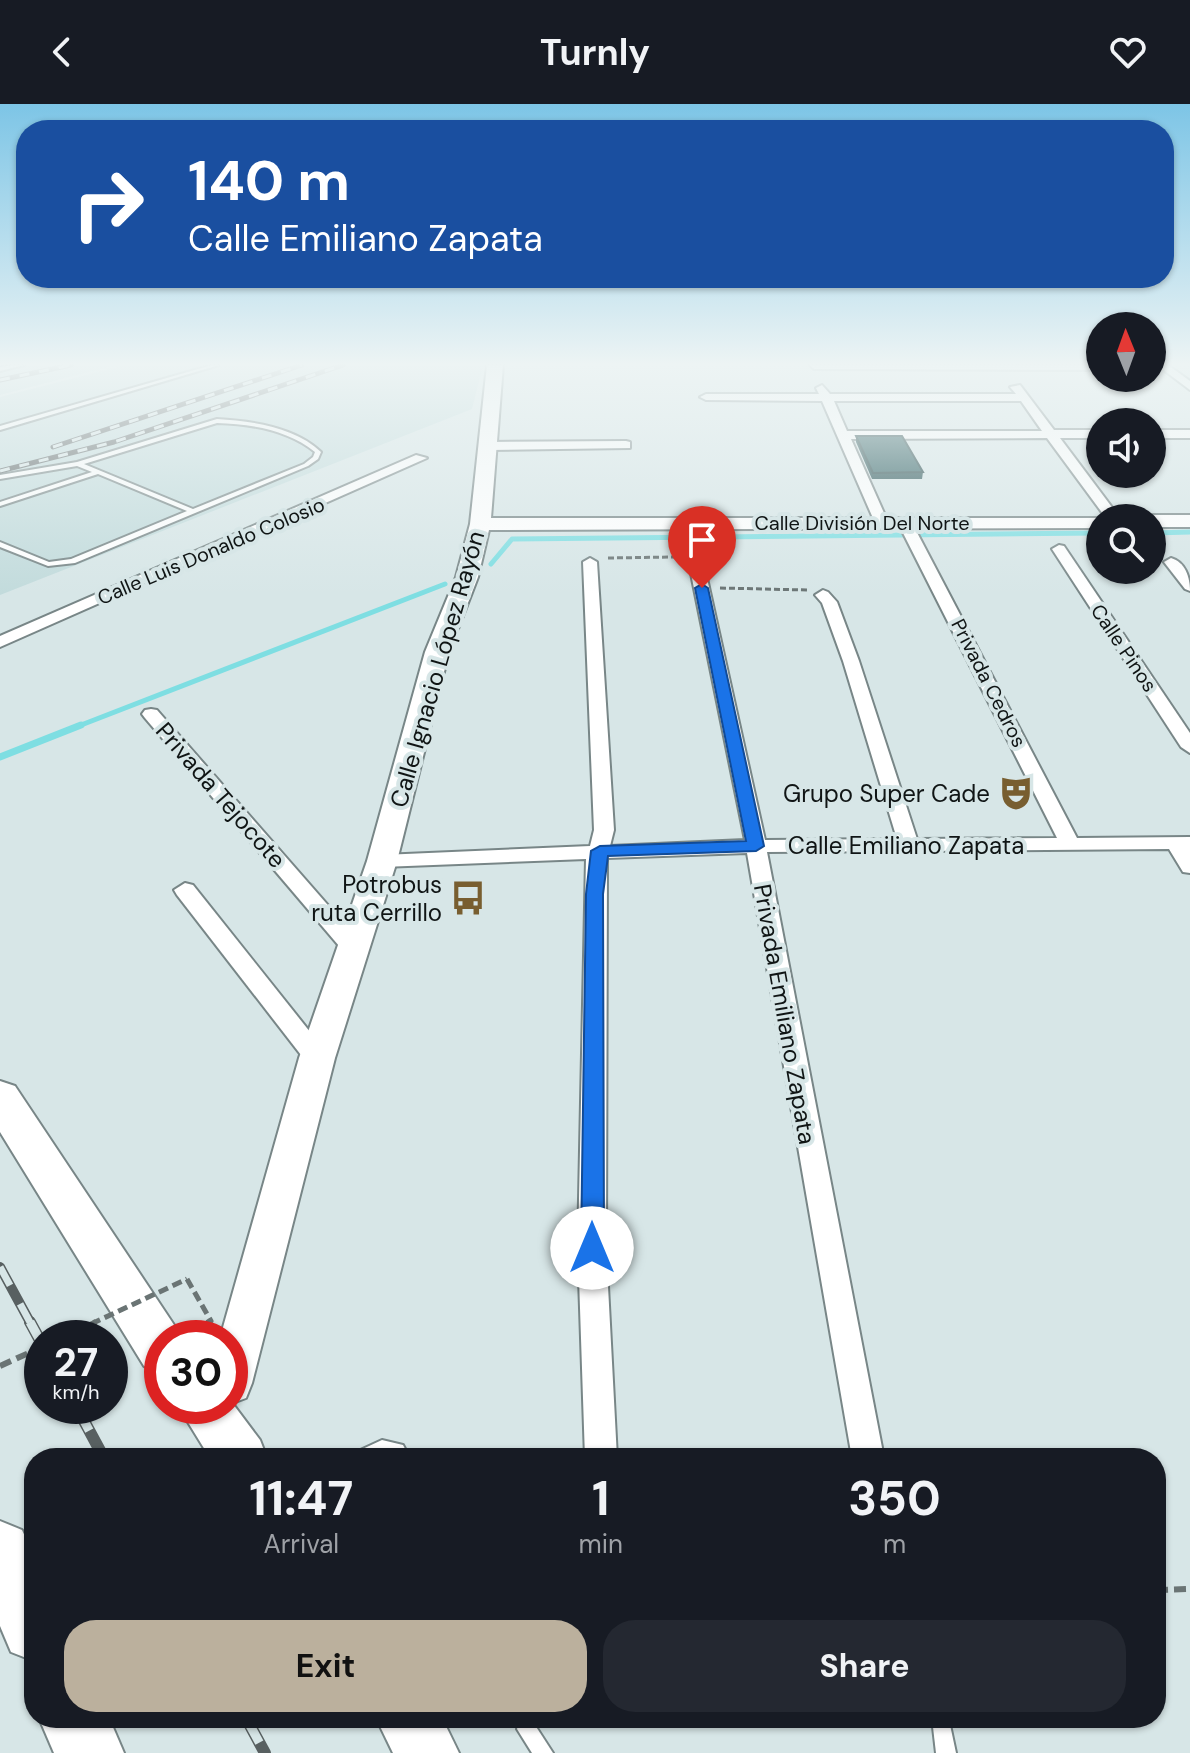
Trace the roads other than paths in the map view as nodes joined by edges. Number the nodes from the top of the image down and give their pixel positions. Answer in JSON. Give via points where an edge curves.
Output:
{"nodes":[{"id":1,"x":149,"y":442,"type":"edge"},
{"id":2,"x":306,"y":442,"type":"edge"},
{"id":3,"x":489,"y":442,"type":"edge"},
{"id":4,"x":846,"y":442,"type":"edge"},
{"id":5,"x":1058,"y":442,"type":"edge"},
{"id":6,"x":626,"y":445,"type":"dead end"},
{"id":7,"x":489,"y":446,"type":"junction"},
{"id":8,"x":421,"y":458,"type":"dead end"},
{"id":9,"x":78,"y":464,"type":"junction"},
{"id":10,"x":98,"y":472,"type":"junction"},
{"id":11,"x":0,"y":477,"type":"edge"},
{"id":12,"x":0,"y":504,"type":"edge"},
{"id":13,"x":1103,"y":504,"type":"edge"},
{"id":14,"x":193,"y":511,"type":"junction"},
{"id":15,"x":1166,"y":521,"type":"edge"},
{"id":16,"x":1190,"y":521,"type":"edge"},
{"id":17,"x":881,"y":522,"type":"junction"},
{"id":18,"x":1086,"y":523,"type":"edge"},
{"id":19,"x":480,"y":524,"type":"junction"},
{"id":20,"x":909,"y":529,"type":"junction"},
{"id":21,"x":690,"y":538,"type":"junction"},
{"id":22,"x":0,"y":544,"type":"edge"},
{"id":23,"x":1059,"y":549,"type":"dead end"},
{"id":24,"x":590,"y":562,"type":"road end"},
{"id":25,"x":1171,"y":562,"type":"dead end"},
{"id":26,"x":1190,"y":586,"type":"edge"},
{"id":27,"x":823,"y":595,"type":"road end"},
{"id":28,"x":0,"y":642,"type":"edge"},
{"id":29,"x":151,"y":714,"type":"dead end"},
{"id":30,"x":1190,"y":747,"type":"edge"},
{"id":31,"x":1183,"y":843,"type":"edge"},
{"id":32,"x":909,"y":845,"type":"junction"},
{"id":33,"x":1071,"y":845,"type":"junction"},
{"id":34,"x":756,"y":846,"type":"junction"},
{"id":35,"x":600,"y":851,"type":"junction"},
{"id":36,"x":382,"y":861,"type":"junction"},
{"id":37,"x":1190,"y":867,"type":"edge"},
{"id":38,"x":185,"y":890,"type":"dead end"},
{"id":39,"x":353,"y":948,"type":"junction"},
{"id":40,"x":317,"y":1058,"type":"junction"},
{"id":41,"x":0,"y":1097,"type":"edge"},
{"id":42,"x":144,"y":1322,"type":"edge"},
{"id":43,"x":248,"y":1324,"type":"edge"},
{"id":44,"x":601,"y":1448,"type":"edge"},
{"id":45,"x":866,"y":1448,"type":"edge"},
{"id":46,"x":0,"y":1552,"type":"edge"},
{"id":47,"x":24,"y":1606,"type":"edge"},
{"id":48,"x":78,"y":1728,"type":"edge"},
{"id":49,"x":413,"y":1728,"type":"edge"},
{"id":50,"x":942,"y":1728,"type":"edge"},
{"id":51,"x":526,"y":1729,"type":"dead end"},
{"id":52,"x":89,"y":1753,"type":"edge"},
{"id":53,"x":428,"y":1753,"type":"edge"},
{"id":54,"x":543,"y":1753,"type":"edge"},
{"id":55,"x":946,"y":1753,"type":"edge"}],
"edges":[{"from":1,"to":9,"type":"lane"},
{"from":2,"to":14,"type":"lane","via":[[318,452],[306,465]]},
{"from":3,"to":7,"type":"main road","name":"Calle Ignacio López Rayón"},
{"from":4,"to":17,"type":"street"},
{"from":5,"to":13,"type":"street"},
{"from":6,"to":7,"type":"street"},
{"from":7,"to":19,"type":"main road","name":"Calle Ignacio López Rayón"},
{"from":8,"to":28,"type":"street","name":"Calle Luis Donaldo Colosio"},
{"from":9,"to":10,"type":"lane"},
{"from":9,"to":11,"type":"lane"},
{"from":10,"to":12,"type":"lane"},
{"from":10,"to":14,"type":"lane"},
{"from":14,"to":22,"type":"lane","via":[[64,563],[48,564]]},
{"from":15,"to":16,"type":"main road"},
{"from":17,"to":20,"type":"main road","name":"Calle División Del Norte"},
{"from":17,"to":21,"type":"main road","name":"Calle División Del Norte"},
{"from":18,"to":20,"type":"main road","name":"Calle División Del Norte"},
{"from":19,"to":21,"type":"main road","name":"Calle División Del Norte"},
{"from":19,"to":36,"type":"main road","name":"Calle Ignacio López Rayón","via":[[467,577],[437,652]]},
{"from":20,"to":33,"type":"street","name":"Privada Cedros"},
{"from":21,"to":34,"type":"street","name":"Privada Emiliano Zapata"},
{"from":23,"to":30,"type":"street","name":"Calle Pinos"},
{"from":24,"to":35,"type":"street","via":[[604,812]]},
{"from":25,"to":26,"type":"street"},
{"from":27,"to":32,"type":"street","via":[[851,661]]},
{"from":29,"to":39,"type":"street","name":"Privada Tejocote"},
{"from":31,"to":33,"type":"street","name":"Calle Emiliano Zapata"},
{"from":31,"to":37,"type":"street"},
{"from":32,"to":33,"type":"street","name":"Calle Emiliano Zapata"},
{"from":32,"to":34,"type":"street","name":"Calle Emiliano Zapata"},
{"from":34,"to":35,"type":"street","name":"Calle Emiliano Zapata"},
{"from":34,"to":45,"type":"street","name":"Privada Emiliano Zapata"},
{"from":35,"to":36,"type":"street","name":"Calle Emiliano Zapata"},
{"from":35,"to":44,"type":"street","via":[[595,894],[592,1248]]},
{"from":36,"to":39,"type":"main road","name":"Calle Ignacio López Rayón"},
{"from":38,"to":40,"type":"street"},
{"from":39,"to":40,"type":"main road","name":"Calle Ignacio López Rayón"},
{"from":40,"to":43,"type":"main road","name":"Calle Ignacio López Rayón"},
{"from":41,"to":42,"type":"main road"},
{"from":46,"to":47,"type":"highway"},
{"from":48,"to":52,"type":"highway"},
{"from":49,"to":53,"type":"main road"},
{"from":50,"to":55,"type":"lane"},
{"from":51,"to":54,"type":"lane"}]}
